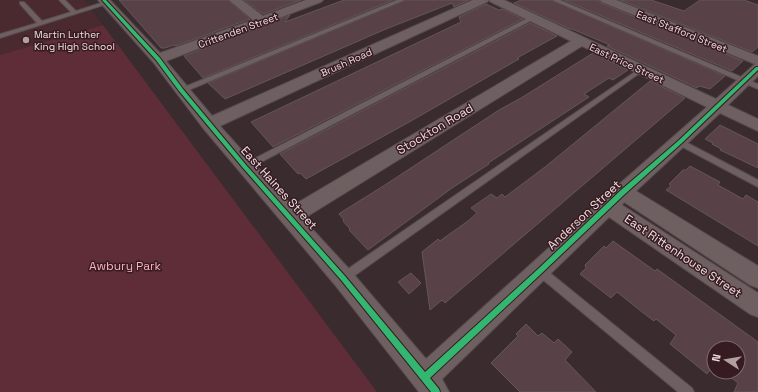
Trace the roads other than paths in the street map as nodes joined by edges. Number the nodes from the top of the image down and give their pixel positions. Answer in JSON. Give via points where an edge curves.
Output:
{"nodes":[{"id":1,"x":62,"y":0,"type":"edge"},
{"id":2,"x":235,"y":0,"type":"edge"},
{"id":3,"x":318,"y":0,"type":"edge"},
{"id":4,"x":402,"y":0,"type":"edge"},
{"id":5,"x":483,"y":0,"type":"edge"},
{"id":6,"x":555,"y":0,"type":"edge"},
{"id":7,"x":606,"y":0,"type":"edge"},
{"id":8,"x":501,"y":1,"type":"edge"},
{"id":9,"x":105,"y":2,"type":"edge"},
{"id":10,"x":22,"y":4,"type":"dead end"},
{"id":11,"x":75,"y":13,"type":"junction"},
{"id":12,"x":532,"y":18,"type":"junction"},
{"id":13,"x":262,"y":20,"type":"junction"},
{"id":14,"x":41,"y":24,"type":"junction"},
{"id":15,"x":0,"y":36,"type":"edge"},
{"id":16,"x":580,"y":41,"type":"junction"},
{"id":17,"x":158,"y":59,"type":"junction"},
{"id":18,"x":758,"y":61,"type":"edge"},
{"id":19,"x":758,"y":68,"type":"edge"},
{"id":20,"x":642,"y":69,"type":"junction"},
{"id":21,"x":751,"y":84,"type":"edge"},
{"id":22,"x":180,"y":90,"type":"junction"},
{"id":23,"x":716,"y":106,"type":"junction"},
{"id":24,"x":209,"y":124,"type":"junction"},
{"id":25,"x":758,"y":126,"type":"edge"},
{"id":26,"x":680,"y":142,"type":"junction"},
{"id":27,"x":245,"y":167,"type":"junction"},
{"id":28,"x":758,"y":184,"type":"edge"},
{"id":29,"x":616,"y":199,"type":"junction"},
{"id":30,"x":290,"y":216,"type":"junction"},
{"id":31,"x":540,"y":271,"type":"junction"},
{"id":32,"x":343,"y":278,"type":"junction"},
{"id":33,"x":758,"y":278,"type":"edge"},
{"id":34,"x":758,"y":306,"type":"edge"},
{"id":35,"x":430,"y":385,"type":"edge"},
{"id":36,"x":688,"y":392,"type":"edge"}],
"edges":[{"from":1,"to":11,"type":"lane"},
{"from":2,"to":13,"type":"street"},
{"from":3,"to":13,"type":"street","name":"Crittenden Street"},
{"from":4,"to":22,"type":"lane"},
{"from":5,"to":24,"type":"street","name":"Brush Road"},
{"from":6,"to":21,"type":"lane"},
{"from":7,"to":18,"type":"street","name":"East Stafford Street"},
{"from":8,"to":12,"type":"street","name":"East Price Street"},
{"from":9,"to":11,"type":"lane"},
{"from":9,"to":17,"type":"street","name":"East Haines Street"},
{"from":10,"to":14,"type":"lane"},
{"from":11,"to":14,"type":"lane"},
{"from":12,"to":16,"type":"street","name":"East Price Street"},
{"from":12,"to":27,"type":"lane"},
{"from":13,"to":17,"type":"street","name":"Crittenden Street"},
{"from":14,"to":15,"type":"lane"},
{"from":16,"to":20,"type":"street","name":"East Price Street"},
{"from":16,"to":30,"type":"street","name":"Stockton Road"},
{"from":17,"to":22,"type":"street","name":"East Haines Street"},
{"from":19,"to":21,"type":"street","name":"Anderson Street"},
{"from":20,"to":23,"type":"street","name":"East Price Street"},
{"from":20,"to":32,"type":"lane"},
{"from":21,"to":23,"type":"street","name":"Anderson Street"},
{"from":22,"to":24,"type":"street","name":"East Haines Street"},
{"from":23,"to":25,"type":"street","name":"East Price Street"},
{"from":23,"to":26,"type":"street","name":"Anderson Street"},
{"from":24,"to":27,"type":"street","name":"East Haines Street"},
{"from":26,"to":28,"type":"lane"},
{"from":26,"to":29,"type":"street","name":"Anderson Street"},
{"from":27,"to":30,"type":"street","name":"East Haines Street"},
{"from":29,"to":31,"type":"street","name":"Anderson Street"},
{"from":29,"to":33,"type":"street","name":"East Rittenhouse Street"},
{"from":29,"to":34,"type":"street","name":"East Rittenhouse Street"},
{"from":30,"to":32,"type":"street","name":"East Haines Street"},
{"from":31,"to":35,"type":"street","name":"Anderson Street"},
{"from":31,"to":36,"type":"lane"},
{"from":32,"to":35,"type":"street","name":"East Haines Street"}]}
